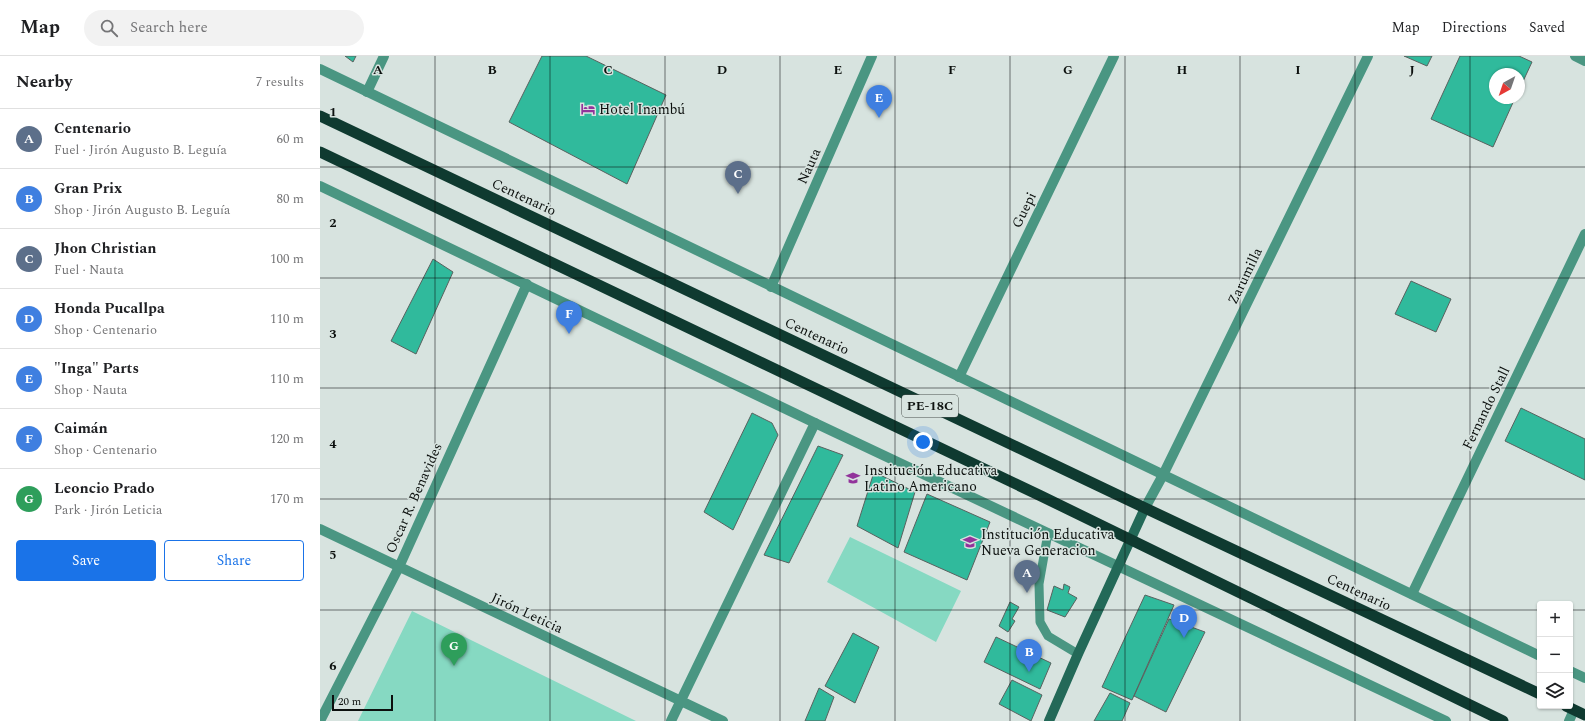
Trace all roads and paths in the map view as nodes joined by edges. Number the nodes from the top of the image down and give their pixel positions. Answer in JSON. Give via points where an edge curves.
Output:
{"nodes":[{"id":1,"x":384,"y":56,"type":"edge"},
{"id":2,"x":872,"y":56,"type":"edge"},
{"id":3,"x":1114,"y":56,"type":"edge"},
{"id":4,"x":1368,"y":56,"type":"edge"},
{"id":5,"x":1575,"y":56,"type":"edge"},
{"id":6,"x":1585,"y":61,"type":"edge"},
{"id":7,"x":320,"y":69,"type":"edge"},
{"id":8,"x":367,"y":92,"type":"junction"},
{"id":9,"x":320,"y":116,"type":"edge"},
{"id":10,"x":320,"y":152,"type":"edge"},
{"id":11,"x":320,"y":186,"type":"edge"},
{"id":12,"x":1585,"y":234,"type":"edge"},
{"id":13,"x":527,"y":284,"type":"junction"},
{"id":14,"x":771,"y":287,"type":"junction"},
{"id":15,"x":959,"y":377,"type":"junction"},
{"id":16,"x":815,"y":423,"type":"junction"},
{"id":17,"x":1163,"y":475,"type":"junction"},
{"id":18,"x":1145,"y":508,"type":"junction"},
{"id":19,"x":320,"y":529,"type":"edge"},
{"id":20,"x":1048,"y":533,"type":"junction"},
{"id":21,"x":1131,"y":540,"type":"junction"},
{"id":22,"x":1119,"y":566,"type":"junction"},
{"id":23,"x":398,"y":567,"type":"junction"},
{"id":24,"x":1412,"y":594,"type":"junction"},
{"id":25,"x":1078,"y":654,"type":"junction"},
{"id":26,"x":1537,"y":655,"type":"edge"},
{"id":27,"x":1573,"y":672,"type":"edge"},
{"id":28,"x":1585,"y":678,"type":"edge"},
{"id":29,"x":1537,"y":693,"type":"edge"},
{"id":30,"x":681,"y":700,"type":"junction"},
{"id":31,"x":1570,"y":709,"type":"edge"},
{"id":32,"x":1572,"y":709,"type":"edge"},
{"id":33,"x":1585,"y":715,"type":"edge"},
{"id":34,"x":320,"y":721,"type":"edge"},
{"id":35,"x":671,"y":721,"type":"edge"},
{"id":36,"x":723,"y":721,"type":"edge"},
{"id":37,"x":1049,"y":721,"type":"edge"},
{"id":38,"x":1446,"y":721,"type":"edge"},
{"id":39,"x":1503,"y":721,"type":"edge"},
{"id":40,"x":1569,"y":721,"type":"edge"}],
"edges":[{"from":1,"to":8,"type":"street"},
{"from":2,"to":14,"type":"street","name":"Nauta"},
{"from":3,"to":15,"type":"street","name":"Guepi"},
{"from":4,"to":17,"type":"street","name":"Zarumilla"},
{"from":5,"to":6,"type":"street"},
{"from":7,"to":8,"type":"street"},
{"from":8,"to":14,"type":"street"},
{"from":9,"to":18,"type":"highway","name":"Centenario","number":"PE-18C"},
{"from":10,"to":21,"type":"highway","number":"PE-18C"},
{"from":11,"to":13,"type":"street"},
{"from":12,"to":24,"type":"street","name":"Fernando Stall"},
{"from":13,"to":16,"type":"street"},
{"from":13,"to":23,"type":"street","name":"Oscar R. Benavides"},
{"from":14,"to":15,"type":"street"},
{"from":15,"to":17,"type":"street"},
{"from":16,"to":20,"type":"street"},
{"from":16,"to":30,"type":"street"},
{"from":17,"to":18,"type":"street","name":"Zarumilla"},
{"from":17,"to":24,"type":"street"},
{"from":18,"to":21,"type":"main road"},
{"from":18,"to":29,"type":"highway","name":"Centenario","number":"PE-18C"},
{"from":19,"to":23,"type":"street","name":"Jirón Leticia"},
{"from":20,"to":22,"type":"street"},
{"from":20,"to":25,"type":"lane","via":[[1039,584],[1040,622],[1048,636]]},
{"from":21,"to":22,"type":"main road"},
{"from":21,"to":39,"type":"highway","number":"PE-18C"},
{"from":22,"to":25,"type":"main road"},
{"from":22,"to":38,"type":"street"},
{"from":23,"to":30,"type":"street","name":"Jirón Leticia"},
{"from":23,"to":34,"type":"street","name":"Oscar R. Benavides"},
{"from":24,"to":26,"type":"street"},
{"from":25,"to":37,"type":"main road"},
{"from":27,"to":28,"type":"street"},
{"from":30,"to":35,"type":"street"},
{"from":30,"to":36,"type":"street","name":"Jirón Leticia"},
{"from":31,"to":40,"type":"street"},
{"from":32,"to":33,"type":"highway"}]}
